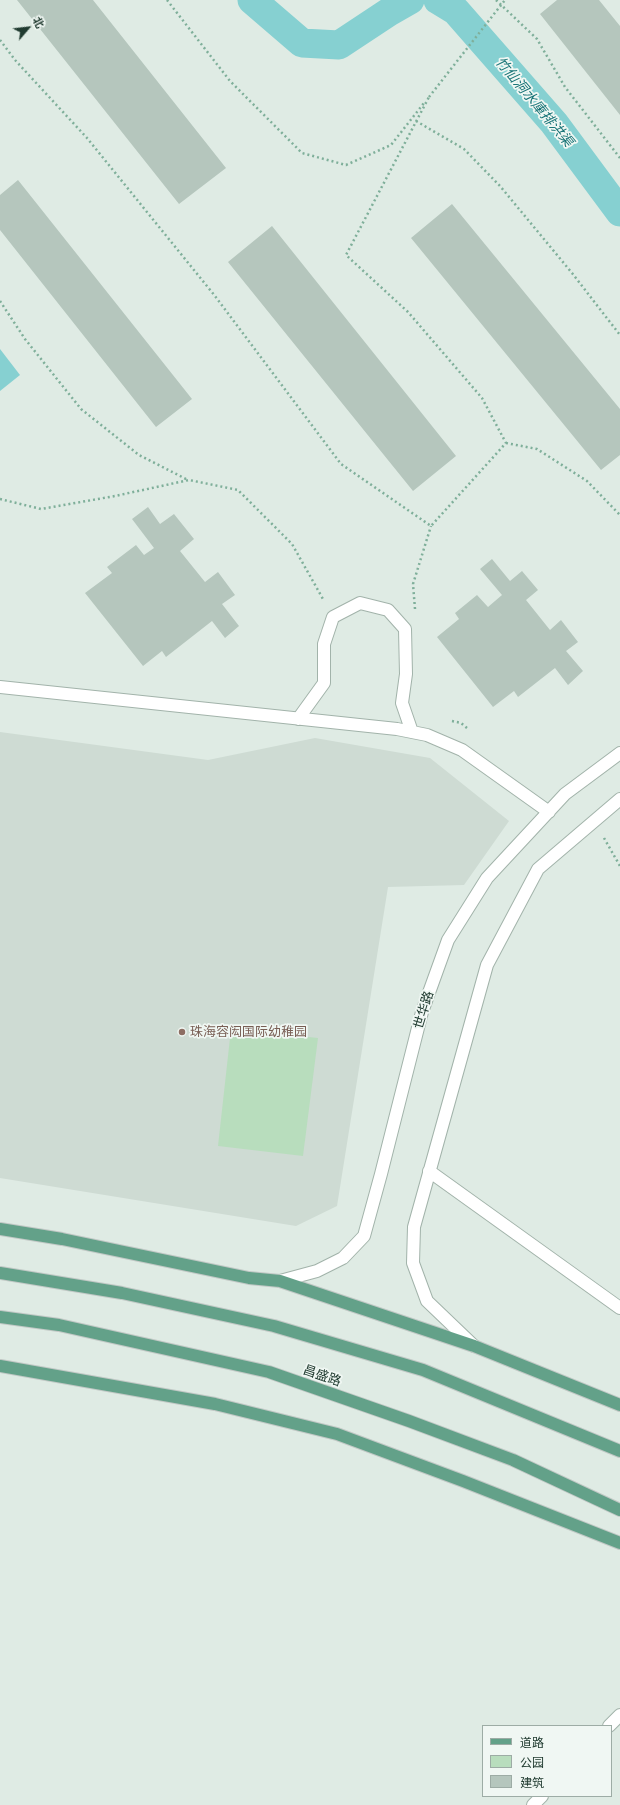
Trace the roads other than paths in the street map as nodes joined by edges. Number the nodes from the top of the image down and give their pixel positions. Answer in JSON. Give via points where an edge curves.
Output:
{"nodes":[{"id":1,"x":0,"y":687,"type":"edge"},
{"id":2,"x":298,"y":719,"type":"junction"},
{"id":3,"x":412,"y":732,"type":"junction"},
{"id":4,"x":620,"y":753,"type":"edge"},
{"id":5,"x":620,"y":799,"type":"edge"},
{"id":6,"x":549,"y":812,"type":"junction"},
{"id":7,"x":430,"y":1171,"type":"junction"},
{"id":8,"x":0,"y":1229,"type":"edge"},
{"id":9,"x":0,"y":1273,"type":"edge"},
{"id":10,"x":280,"y":1281,"type":"junction"},
{"id":11,"x":620,"y":1308,"type":"edge"},
{"id":12,"x":0,"y":1317,"type":"edge"},
{"id":13,"x":474,"y":1346,"type":"junction"},
{"id":14,"x":0,"y":1366,"type":"edge"},
{"id":15,"x":620,"y":1405,"type":"edge"},
{"id":16,"x":620,"y":1451,"type":"edge"},
{"id":17,"x":620,"y":1510,"type":"edge"},
{"id":18,"x":620,"y":1544,"type":"edge"},
{"id":19,"x":620,"y":1714,"type":"edge"},
{"id":20,"x":610,"y":1725,"type":"edge"},
{"id":21,"x":541,"y":1797,"type":"edge"},
{"id":22,"x":533,"y":1805,"type":"edge"}],
"edges":[{"from":1,"to":2,"type":"street"},
{"from":2,"to":3,"type":"street"},
{"from":2,"to":3,"type":"street","via":[[324,683],[324,644],[333,617],[360,603],[388,610],[405,629],[406,674],[402,703]]},
{"from":3,"to":6,"type":"street","via":[[427,735],[462,750]]},
{"from":4,"to":6,"type":"street","name":"世华路","via":[[565,794]]},
{"from":5,"to":7,"type":"street","via":[[538,869],[487,965]]},
{"from":6,"to":10,"type":"street","name":"世华路","via":[[487,878],[448,940],[422,1012],[364,1236],[343,1258],[317,1271]]},
{"from":7,"to":11,"type":"street"},
{"from":7,"to":13,"type":"street","via":[[414,1227],[413,1263],[427,1300]]},
{"from":8,"to":10,"type":"main road","via":[[62,1239],[249,1278]]},
{"from":9,"to":16,"type":"main road","via":[[122,1293],[281,1329],[423,1370]]},
{"from":10,"to":13,"type":"main road"},
{"from":12,"to":17,"type":"main road","name":"昌盛路","via":[[59,1325],[269,1372],[513,1460]]},
{"from":13,"to":15,"type":"main road"},
{"from":14,"to":18,"type":"main road","via":[[216,1404],[337,1434]]},
{"from":19,"to":20,"type":"street"},
{"from":21,"to":22,"type":"street"}]}
